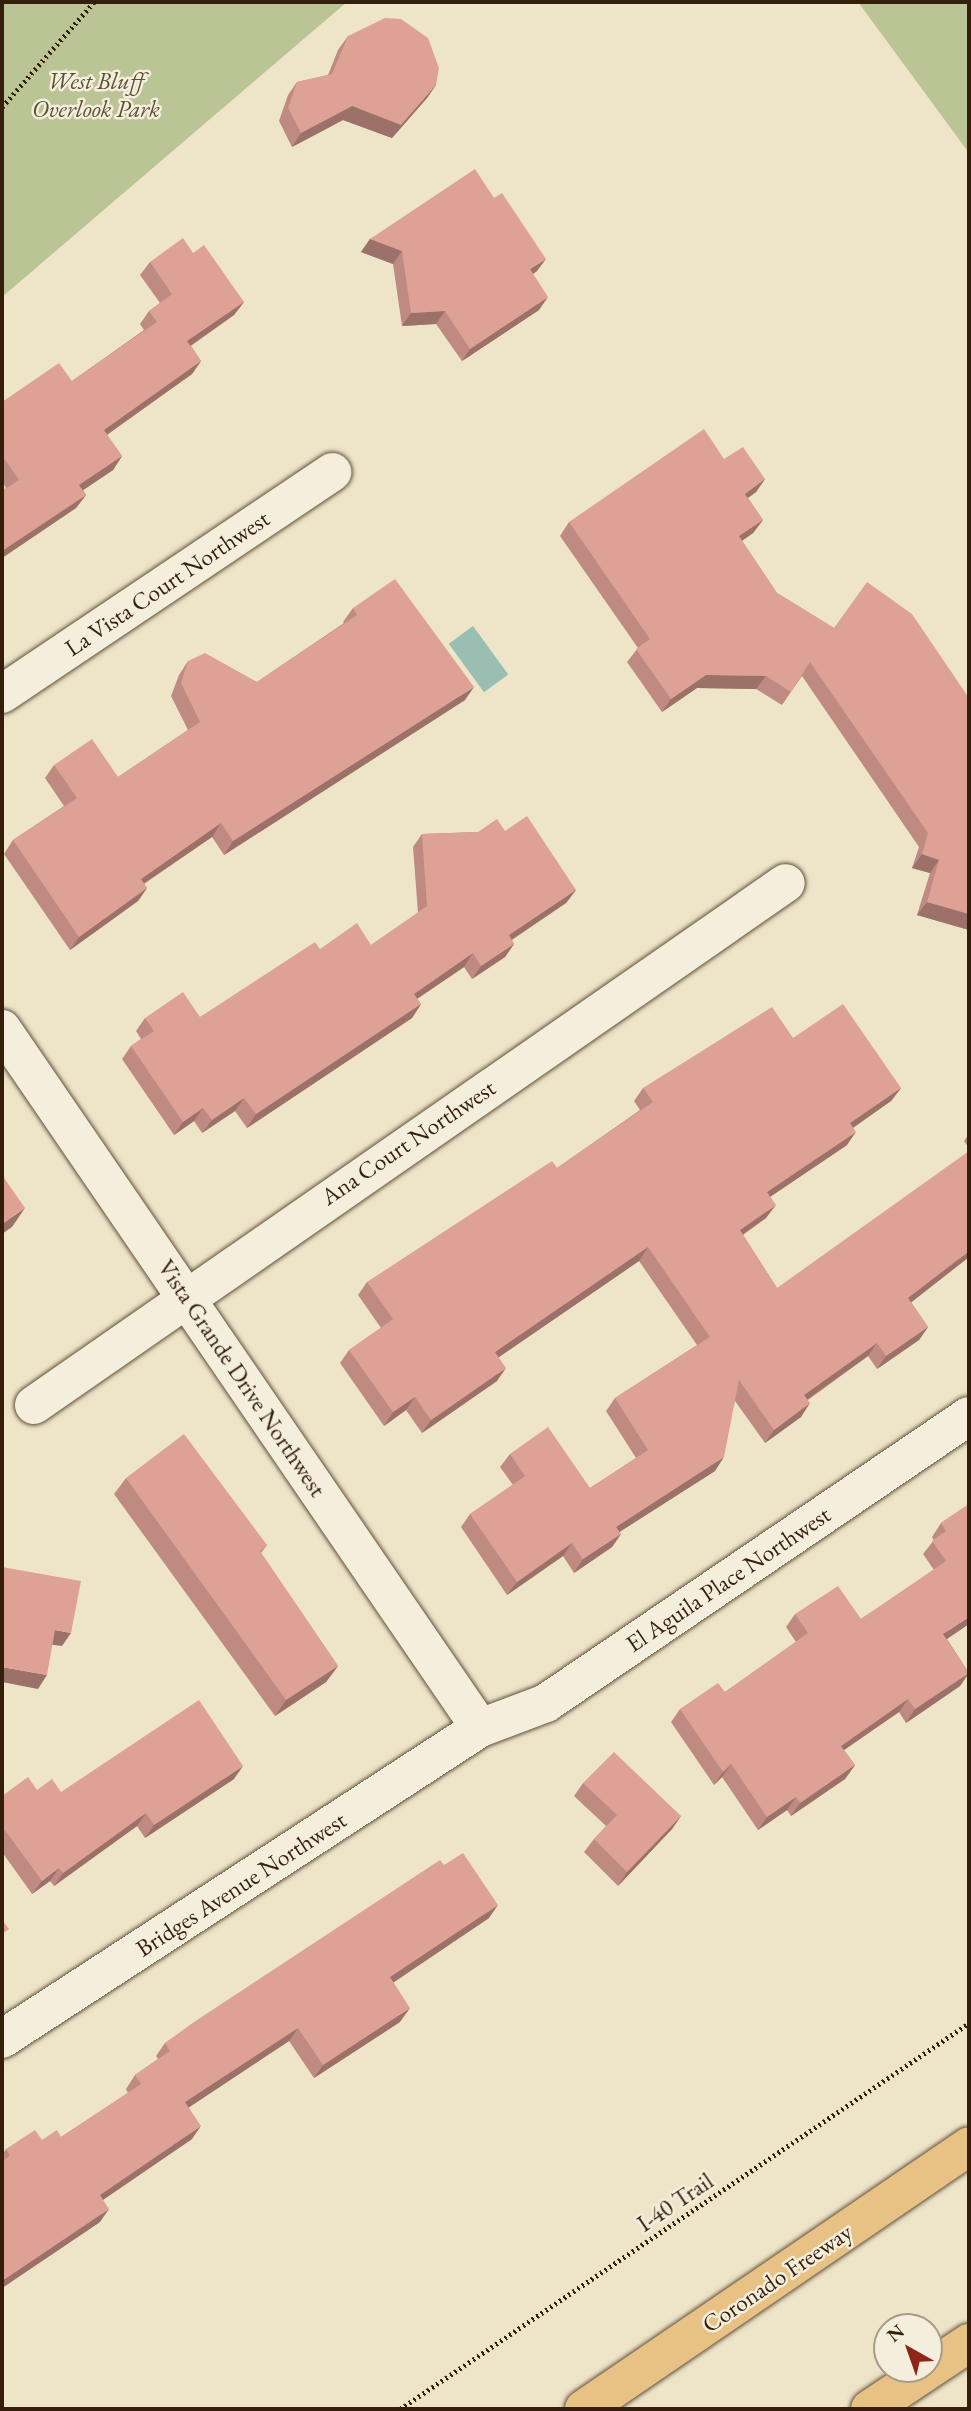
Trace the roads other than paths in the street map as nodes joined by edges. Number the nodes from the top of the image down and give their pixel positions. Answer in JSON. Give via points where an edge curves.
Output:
{"nodes":[{"id":1,"x":332,"y":472,"type":"dead end"},
{"id":2,"x":2,"y":694,"type":"edge"},
{"id":3,"x":786,"y":883,"type":"dead end"},
{"id":4,"x":2,"y":1029,"type":"edge"},
{"id":5,"x":185,"y":1295,"type":"junction"},
{"id":6,"x":34,"y":1405,"type":"dead end"},
{"id":7,"x":969,"y":1416,"type":"edge"},
{"id":8,"x":480,"y":1728,"type":"junction"},
{"id":9,"x":2,"y":2039,"type":"edge"},
{"id":10,"x":969,"y":2146,"type":"edge"},
{"id":11,"x":969,"y":2343,"type":"edge"},
{"id":12,"x":584,"y":2409,"type":"edge"},
{"id":13,"x":870,"y":2409,"type":"edge"}],
"edges":[{"from":1,"to":2,"type":"street","name":"La Vista Court Northwest"},
{"from":3,"to":5,"type":"street","name":"Ana Court Northwest"},
{"from":4,"to":5,"type":"street","name":"Vista Grande Drive Northwest"},
{"from":5,"to":6,"type":"street","name":"Ana Court Northwest"},
{"from":5,"to":8,"type":"street","name":"Vista Grande Drive Northwest"},
{"from":7,"to":8,"type":"street","name":"El Aguila Place Northwest","via":[[546,1703]]},
{"from":8,"to":9,"type":"street","name":"Bridges Avenue Northwest"},
{"from":10,"to":12,"type":"highway","name":"Coronado Freeway"},
{"from":11,"to":13,"type":"highway"}]}
